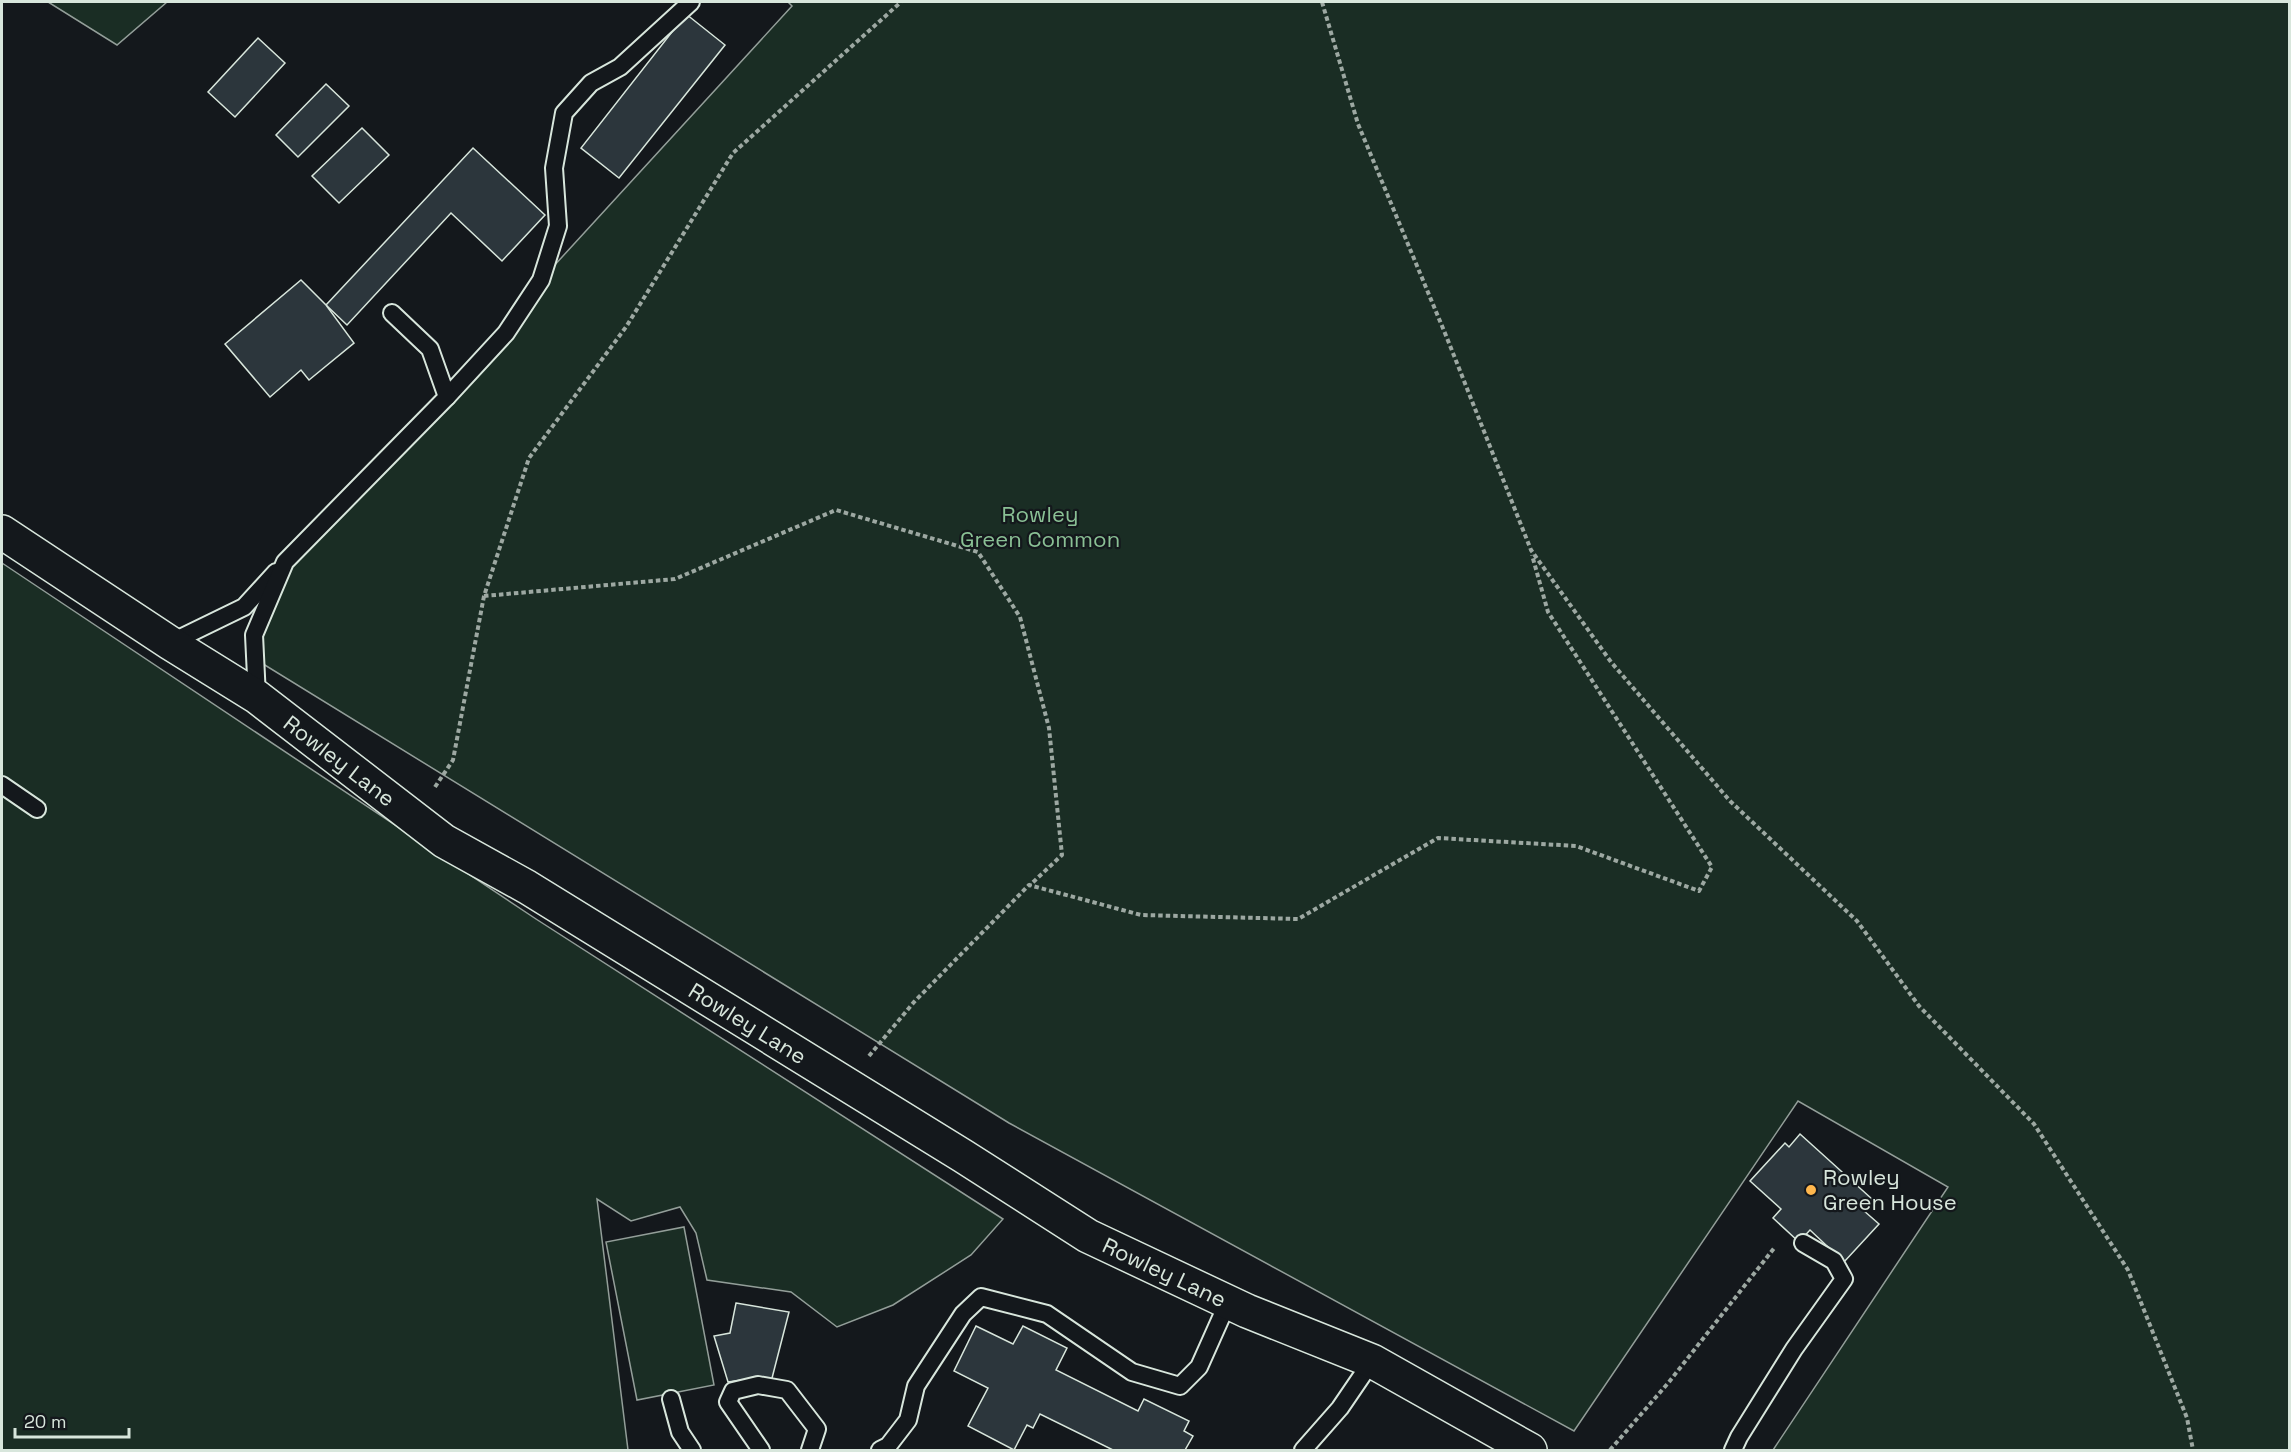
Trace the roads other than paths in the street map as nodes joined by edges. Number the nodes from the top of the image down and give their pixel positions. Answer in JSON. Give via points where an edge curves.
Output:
{"nodes":[{"id":1,"x":691,"y":2,"type":"edge"},
{"id":2,"x":392,"y":313,"type":"dead end"},
{"id":3,"x":447,"y":397,"type":"junction"},
{"id":4,"x":2,"y":532,"type":"edge"},
{"id":5,"x":285,"y":562,"type":"junction"},
{"id":6,"x":170,"y":643,"type":"junction"},
{"id":7,"x":257,"y":697,"type":"junction"},
{"id":8,"x":2,"y":785,"type":"edge"},
{"id":9,"x":37,"y":809,"type":"dead end"},
{"id":10,"x":1803,"y":1243,"type":"road end"},
{"id":11,"x":1228,"y":1302,"type":"junction"},
{"id":12,"x":1372,"y":1361,"type":"junction"},
{"id":13,"x":671,"y":1398,"type":"dead end"},
{"id":14,"x":692,"y":1450,"type":"edge"},
{"id":15,"x":762,"y":1450,"type":"edge"},
{"id":16,"x":810,"y":1450,"type":"edge"},
{"id":17,"x":880,"y":1450,"type":"edge"},
{"id":18,"x":1303,"y":1450,"type":"edge"},
{"id":19,"x":1530,"y":1450,"type":"edge"},
{"id":20,"x":1733,"y":1450,"type":"edge"}],
"edges":[{"from":1,"to":3,"type":"lane","via":[[620,67],[591,82],[564,113],[554,168],[558,226],[541,280],[506,333]]},
{"from":2,"to":3,"type":"lane","via":[[430,349]]},
{"from":3,"to":5,"type":"lane"},
{"from":4,"to":6,"type":"street","name":"Rowley Lane"},
{"from":5,"to":6,"type":"lane","via":[[244,607]]},
{"from":5,"to":7,"type":"lane","via":[[254,635]]},
{"from":6,"to":7,"type":"street","name":"Rowley Lane"},
{"from":7,"to":11,"type":"street","name":"Rowley Lane","via":[[444,841],[527,887],[1088,1236]]},
{"from":8,"to":9,"type":"lane"},
{"from":10,"to":20,"type":"lane","via":[[1833,1261],[1844,1279],[1794,1349]]},
{"from":11,"to":12,"type":"street","name":"Rowley Lane"},
{"from":11,"to":17,"type":"lane","via":[[1199,1367],[1180,1386],[1132,1372],[1047,1314],[981,1297],[963,1314],[916,1386],[908,1420],[888,1446]]},
{"from":12,"to":18,"type":"lane","via":[[1340,1408]]},
{"from":12,"to":19,"type":"street","name":"Rowley Lane"},
{"from":13,"to":14,"type":"lane","via":[[680,1432]]},
{"from":15,"to":16,"type":"lane","via":[[728,1402],[733,1391],[758,1386],[787,1390],[817,1429]]}]}
